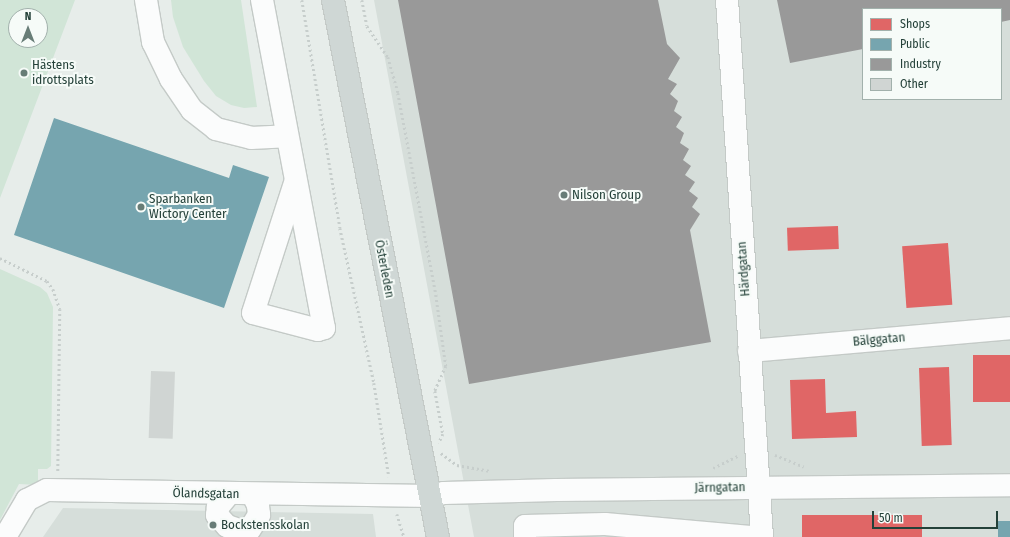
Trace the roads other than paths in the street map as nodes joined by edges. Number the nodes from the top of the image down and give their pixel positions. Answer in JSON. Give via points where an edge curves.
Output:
{"nodes":[{"id":1,"x":146,"y":0,"type":"edge"},
{"id":2,"x":262,"y":0,"type":"edge"},
{"id":3,"x":333,"y":0,"type":"edge"},
{"id":4,"x":727,"y":0,"type":"edge"},
{"id":5,"x":286,"y":136,"type":"junction"},
{"id":6,"x":295,"y":183,"type":"junction"},
{"id":7,"x":1010,"y":328,"type":"edge"},
{"id":8,"x":749,"y":351,"type":"junction"},
{"id":9,"x":1010,"y":485,"type":"edge"},
{"id":10,"x":760,"y":487,"type":"junction"},
{"id":11,"x":228,"y":495,"type":"junction"},
{"id":12,"x":253,"y":495,"type":"junction"},
{"id":13,"x":431,"y":496,"type":"junction"},
{"id":14,"x":605,"y":531,"type":"edge"},
{"id":15,"x":5,"y":537,"type":"edge"},
{"id":16,"x":438,"y":537,"type":"edge"},
{"id":17,"x":525,"y":537,"type":"edge"},
{"id":18,"x":750,"y":537,"type":"edge"},
{"id":19,"x":762,"y":537,"type":"edge"}],
"edges":[{"from":1,"to":5,"type":"street","via":[[153,42],[171,79],[192,110],[216,129],[251,138]]},
{"from":2,"to":5,"type":"street"},
{"from":3,"to":13,"type":"main road","name":"Österleden","via":[[417,439]]},
{"from":4,"to":8,"type":"street","name":"Härdgatan"},
{"from":5,"to":6,"type":"street"},
{"from":6,"to":6,"type":"street","via":[[324,328],[318,330],[253,313]]},
{"from":7,"to":8,"type":"street","name":"Bälggatan"},
{"from":8,"to":10,"type":"street","name":"Härdgatan"},
{"from":9,"to":10,"type":"street","name":"Järngatan"},
{"from":10,"to":13,"type":"street","name":"Järngatan","via":[[444,493]]},
{"from":10,"to":19,"type":"street","name":"Härdgatan"},
{"from":11,"to":12,"type":"street","name":"Ölandsgatan"},
{"from":11,"to":12,"type":"street","via":[[218,507],[217,515],[227,526],[242,531],[250,529],[259,515]]},
{"from":11,"to":15,"type":"street","name":"Ölandsgatan","via":[[47,490],[27,500]]},
{"from":12,"to":13,"type":"street","name":"Ölandsgatan"},
{"from":13,"to":16,"type":"main road","name":"Österleden"},
{"from":14,"to":17,"type":"street","via":[[525,526]]},
{"from":14,"to":18,"type":"street"}]}
